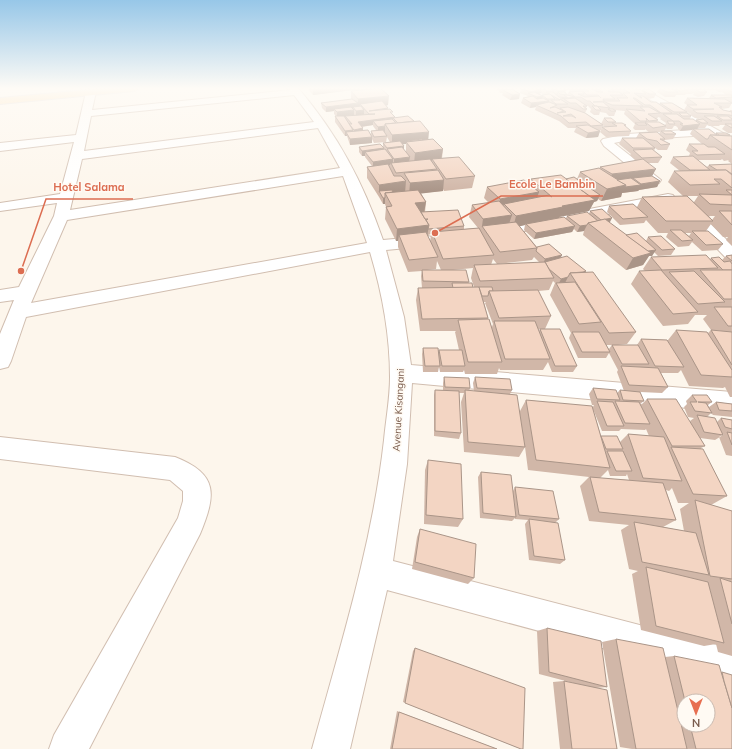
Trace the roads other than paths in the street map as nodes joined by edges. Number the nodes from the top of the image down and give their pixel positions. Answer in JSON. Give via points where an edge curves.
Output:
{"nodes":[{"id":1,"x":83,"y":123,"type":"edge"},
{"id":2,"x":698,"y":123,"type":"edge"},
{"id":3,"x":321,"y":124,"type":"joint"},
{"id":4,"x":712,"y":131,"type":"junction"},
{"id":5,"x":80,"y":138,"type":"junction"},
{"id":6,"x":732,"y":142,"type":"edge"},
{"id":7,"x":0,"y":147,"type":"edge"},
{"id":8,"x":77,"y":156,"type":"junction"},
{"id":9,"x":348,"y":172,"type":"junction"},
{"id":10,"x":66,"y":197,"type":"junction"},
{"id":11,"x":675,"y":197,"type":"junction"},
{"id":12,"x":0,"y":207,"type":"edge"},
{"id":13,"x":61,"y":216,"type":"junction"},
{"id":14,"x":476,"y":236,"type":"edge"},
{"id":15,"x":439,"y":240,"type":"edge"},
{"id":16,"x":376,"y":246,"type":"junction"},
{"id":17,"x":732,"y":254,"type":"edge"},
{"id":18,"x":26,"y":292,"type":"junction"},
{"id":19,"x":0,"y":296,"type":"edge"},
{"id":20,"x":18,"y":312,"type":"junction"},
{"id":21,"x":0,"y":361,"type":"edge"},
{"id":22,"x":401,"y":373,"type":"junction"},
{"id":23,"x":732,"y":402,"type":"edge"},
{"id":24,"x":0,"y":448,"type":"edge"},
{"id":25,"x":376,"y":572,"type":"junction"},
{"id":26,"x":732,"y":666,"type":"edge"},
{"id":27,"x":68,"y":749,"type":"edge"},
{"id":28,"x":331,"y":749,"type":"edge"}],
"edges":[{"from":1,"to":5,"type":"street"},
{"from":2,"to":4,"type":"street"},
{"from":3,"to":8,"type":"street"},
{"from":3,"to":9,"type":"street","name":"Avenue Kisangani"},
{"from":4,"to":6,"type":"street"},
{"from":4,"to":11,"type":"street","via":[[628,136],[607,141]]},
{"from":5,"to":7,"type":"street"},
{"from":5,"to":8,"type":"street"},
{"from":8,"to":10,"type":"street"},
{"from":9,"to":13,"type":"street"},
{"from":9,"to":16,"type":"street","name":"Avenue Kisangani"},
{"from":10,"to":12,"type":"street"},
{"from":10,"to":13,"type":"street"},
{"from":11,"to":14,"type":"street"},
{"from":11,"to":17,"type":"street"},
{"from":13,"to":18,"type":"street"},
{"from":15,"to":16,"type":"street"},
{"from":16,"to":20,"type":"street"},
{"from":16,"to":22,"type":"street","name":"Avenue Kisangani","via":[[391,302]]},
{"from":18,"to":19,"type":"street"},
{"from":18,"to":20,"type":"street"},
{"from":20,"to":21,"type":"street"},
{"from":22,"to":23,"type":"street"},
{"from":22,"to":25,"type":"street","name":"Avenue Kisangani","via":[[389,510]]},
{"from":24,"to":27,"type":"street","via":[[175,469],[197,485],[197,501],[190,524]]},
{"from":25,"to":26,"type":"street"},
{"from":25,"to":28,"type":"street","name":"Avenue Kisangani"}]}
